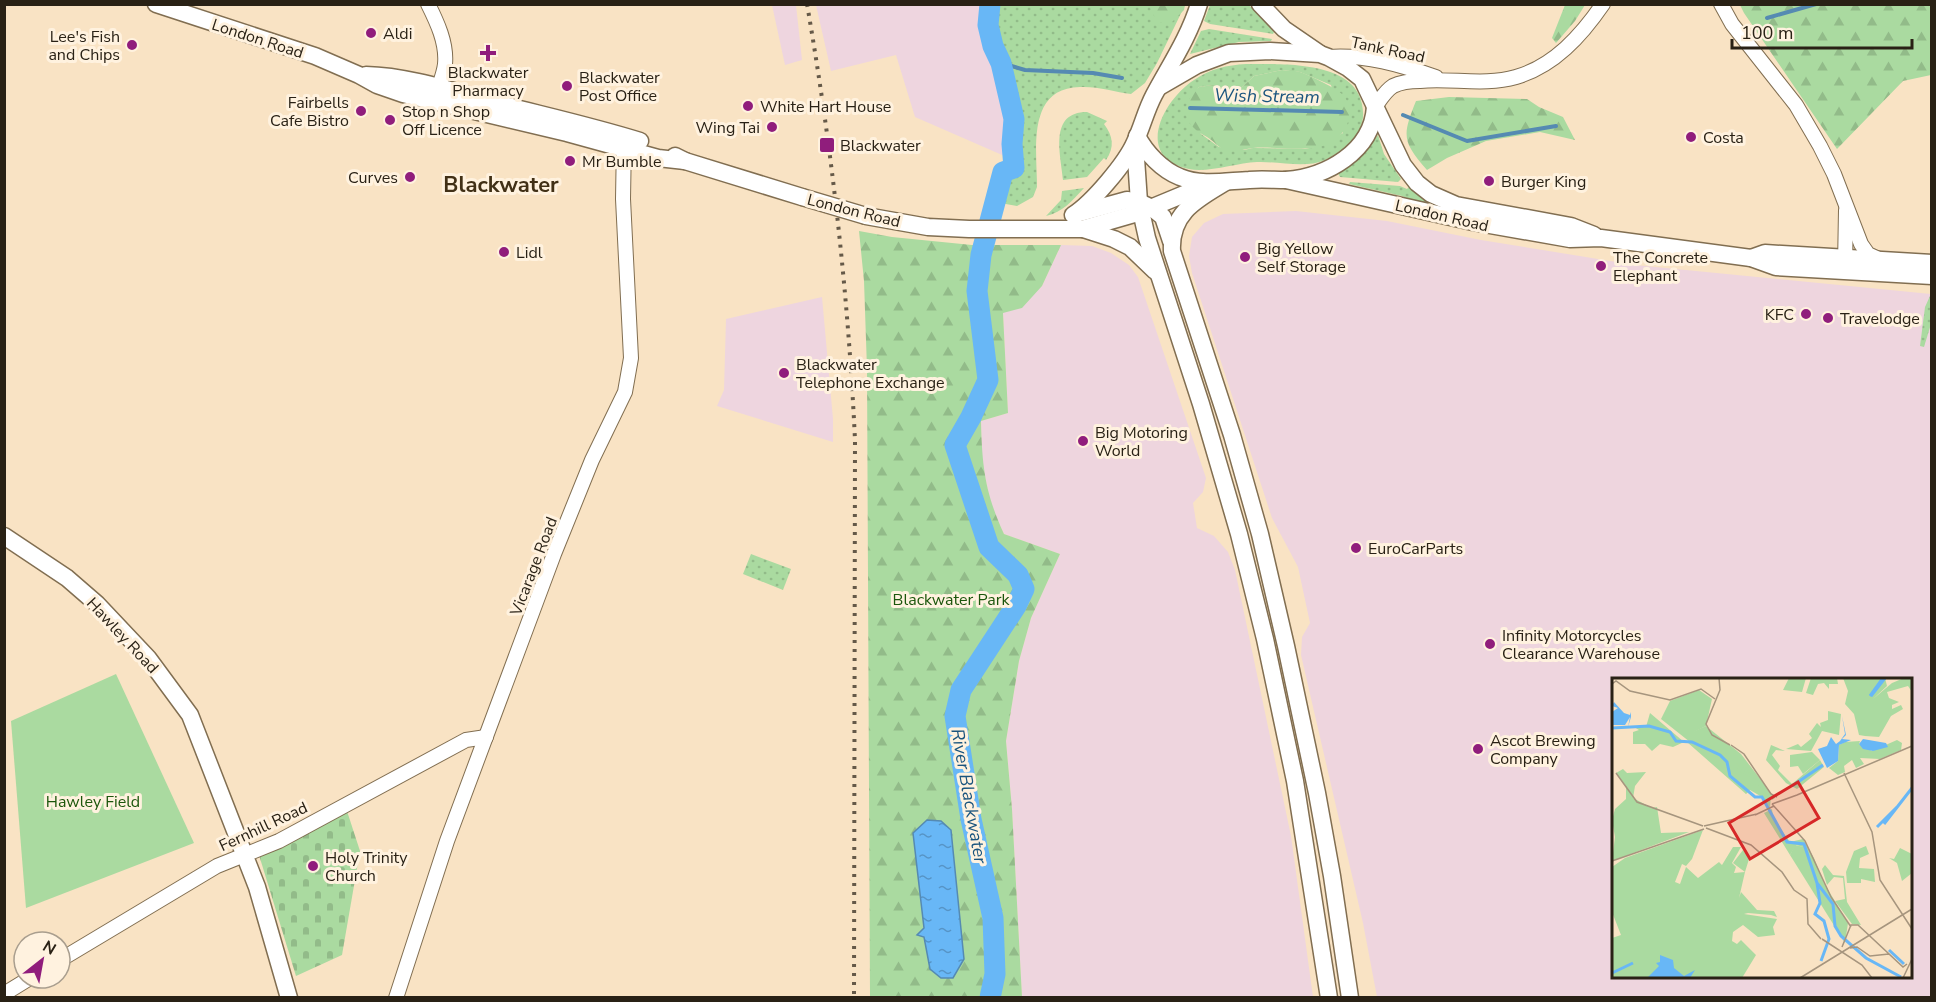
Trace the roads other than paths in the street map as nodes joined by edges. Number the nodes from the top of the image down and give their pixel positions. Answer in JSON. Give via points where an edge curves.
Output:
{"nodes":[{"id":1,"x":156,"y":4,"type":"edge"},
{"id":2,"x":428,"y":4,"type":"edge"},
{"id":3,"x":1200,"y":4,"type":"edge"},
{"id":4,"x":1260,"y":4,"type":"edge"},
{"id":5,"x":1603,"y":4,"type":"edge"},
{"id":6,"x":1721,"y":4,"type":"edge"},
{"id":7,"x":1324,"y":55,"type":"junction"},
{"id":8,"x":1441,"y":79,"type":"junction"},
{"id":9,"x":1159,"y":87,"type":"junction"},
{"id":10,"x":437,"y":94,"type":"junction"},
{"id":11,"x":1375,"y":107,"type":"junction"},
{"id":12,"x":1136,"y":140,"type":"junction"},
{"id":13,"x":624,"y":142,"type":"junction"},
{"id":14,"x":1286,"y":180,"type":"junction"},
{"id":15,"x":1220,"y":182,"type":"junction"},
{"id":16,"x":1846,"y":205,"type":"junction"},
{"id":17,"x":1144,"y":208,"type":"junction"},
{"id":18,"x":1077,"y":222,"type":"junction"},
{"id":19,"x":1601,"y":238,"type":"junction"},
{"id":20,"x":1171,"y":241,"type":"junction"},
{"id":21,"x":1879,"y":259,"type":"junction"},
{"id":22,"x":1932,"y":263,"type":"edge"},
{"id":23,"x":1845,"y":265,"type":"junction"},
{"id":24,"x":1158,"y":274,"type":"junction"},
{"id":25,"x":1932,"y":276,"type":"edge"},
{"id":26,"x":4,"y":536,"type":"edge"},
{"id":27,"x":1276,"y":605,"type":"junction"},
{"id":28,"x":1255,"y":606,"type":"junction"},
{"id":29,"x":486,"y":737,"type":"junction"},
{"id":30,"x":239,"y":857,"type":"junction"},
{"id":31,"x":72,"y":953,"type":"edge"},
{"id":32,"x":289,"y":998,"type":"edge"},
{"id":33,"x":396,"y":998,"type":"edge"},
{"id":34,"x":1329,"y":998,"type":"edge"},
{"id":35,"x":1350,"y":998,"type":"edge"}],
"edges":[{"from":1,"to":10,"type":"main road","name":"London Road","via":[[315,56],[359,75],[381,75]]},
{"from":2,"to":10,"type":"street","via":[[445,52]]},
{"from":3,"to":9,"type":"main road"},
{"from":4,"to":7,"type":"main road","via":[[1284,29]]},
{"from":5,"to":8,"type":"street","name":"Tank Road","via":[[1560,54],[1541,66],[1497,81]]},
{"from":6,"to":16,"type":"street","via":[[1732,24],[1796,105],[1820,146]]},
{"from":7,"to":8,"type":"street","name":"Tank Road","via":[[1356,56]]},
{"from":7,"to":9,"type":"main road","via":[[1229,53],[1197,64]]},
{"from":7,"to":11,"type":"main road","via":[[1362,79]]},
{"from":8,"to":11,"type":"street","name":"Tank Road","via":[[1396,85]]},
{"from":9,"to":12,"type":"main road"},
{"from":10,"to":13,"type":"main road","name":"London Road"},
{"from":11,"to":14,"type":"main road","via":[[1367,134],[1346,158],[1310,176]]},
{"from":11,"to":19,"type":"main road","name":"London Road","via":[[1403,165],[1431,194],[1456,205],[1571,226]]},
{"from":12,"to":15,"type":"main road","via":[[1169,172],[1188,180]]},
{"from":12,"to":17,"type":"main road"},
{"from":12,"to":18,"type":"main road"},
{"from":13,"to":18,"type":"main road","name":"London Road","bridge":true,"via":[[661,148],[685,161],[866,216],[928,227],[1008,230]]},
{"from":13,"to":29,"type":"street","name":"Vicarage Road","via":[[622,199],[631,358],[628,380],[554,554]]},
{"from":14,"to":15,"type":"main road"},
{"from":14,"to":19,"type":"main road","name":"London Road","via":[[1484,225],[1570,239]]},
{"from":15,"to":17,"type":"main road","name":"London Road"},
{"from":15,"to":20,"type":"main road","via":[[1184,211]]},
{"from":16,"to":21,"type":"street","via":[[1861,244],[1868,254]]},
{"from":16,"to":23,"type":"street"},
{"from":17,"to":18,"type":"main road","name":"London Road"},
{"from":17,"to":20,"type":"main road","via":[[1162,217]]},
{"from":17,"to":24,"type":"main road"},
{"from":18,"to":24,"type":"main road","via":[[1130,248]]},
{"from":19,"to":23,"type":"main road","name":"London Road","via":[[1751,258],[1776,267]]},
{"from":20,"to":27,"type":"main road","via":[[1174,262],[1232,435]]},
{"from":21,"to":22,"type":"main road","name":"London Road"},
{"from":21,"to":23,"type":"main road","name":"London Road"},
{"from":23,"to":25,"type":"main road","name":"London Road"},
{"from":24,"to":28,"type":"main road","via":[[1213,445]]},
{"from":26,"to":30,"type":"main road","name":"Hawley Road","via":[[67,578],[148,657],[190,715],[208,763],[216,802]]},
{"from":27,"to":28,"type":"main road"},
{"from":27,"to":35,"type":"main road","via":[[1323,824]]},
{"from":28,"to":34,"type":"main road","via":[[1295,781]]},
{"from":29,"to":30,"type":"street","name":"Fernhill Road","via":[[466,740],[279,841]]},
{"from":29,"to":33,"type":"street","name":"Vicarage Road"},
{"from":30,"to":31,"type":"street","name":"Fernhill Road","via":[[217,866]]},
{"from":30,"to":32,"type":"main road","name":"Hawley Road","via":[[256,887]]}]}
